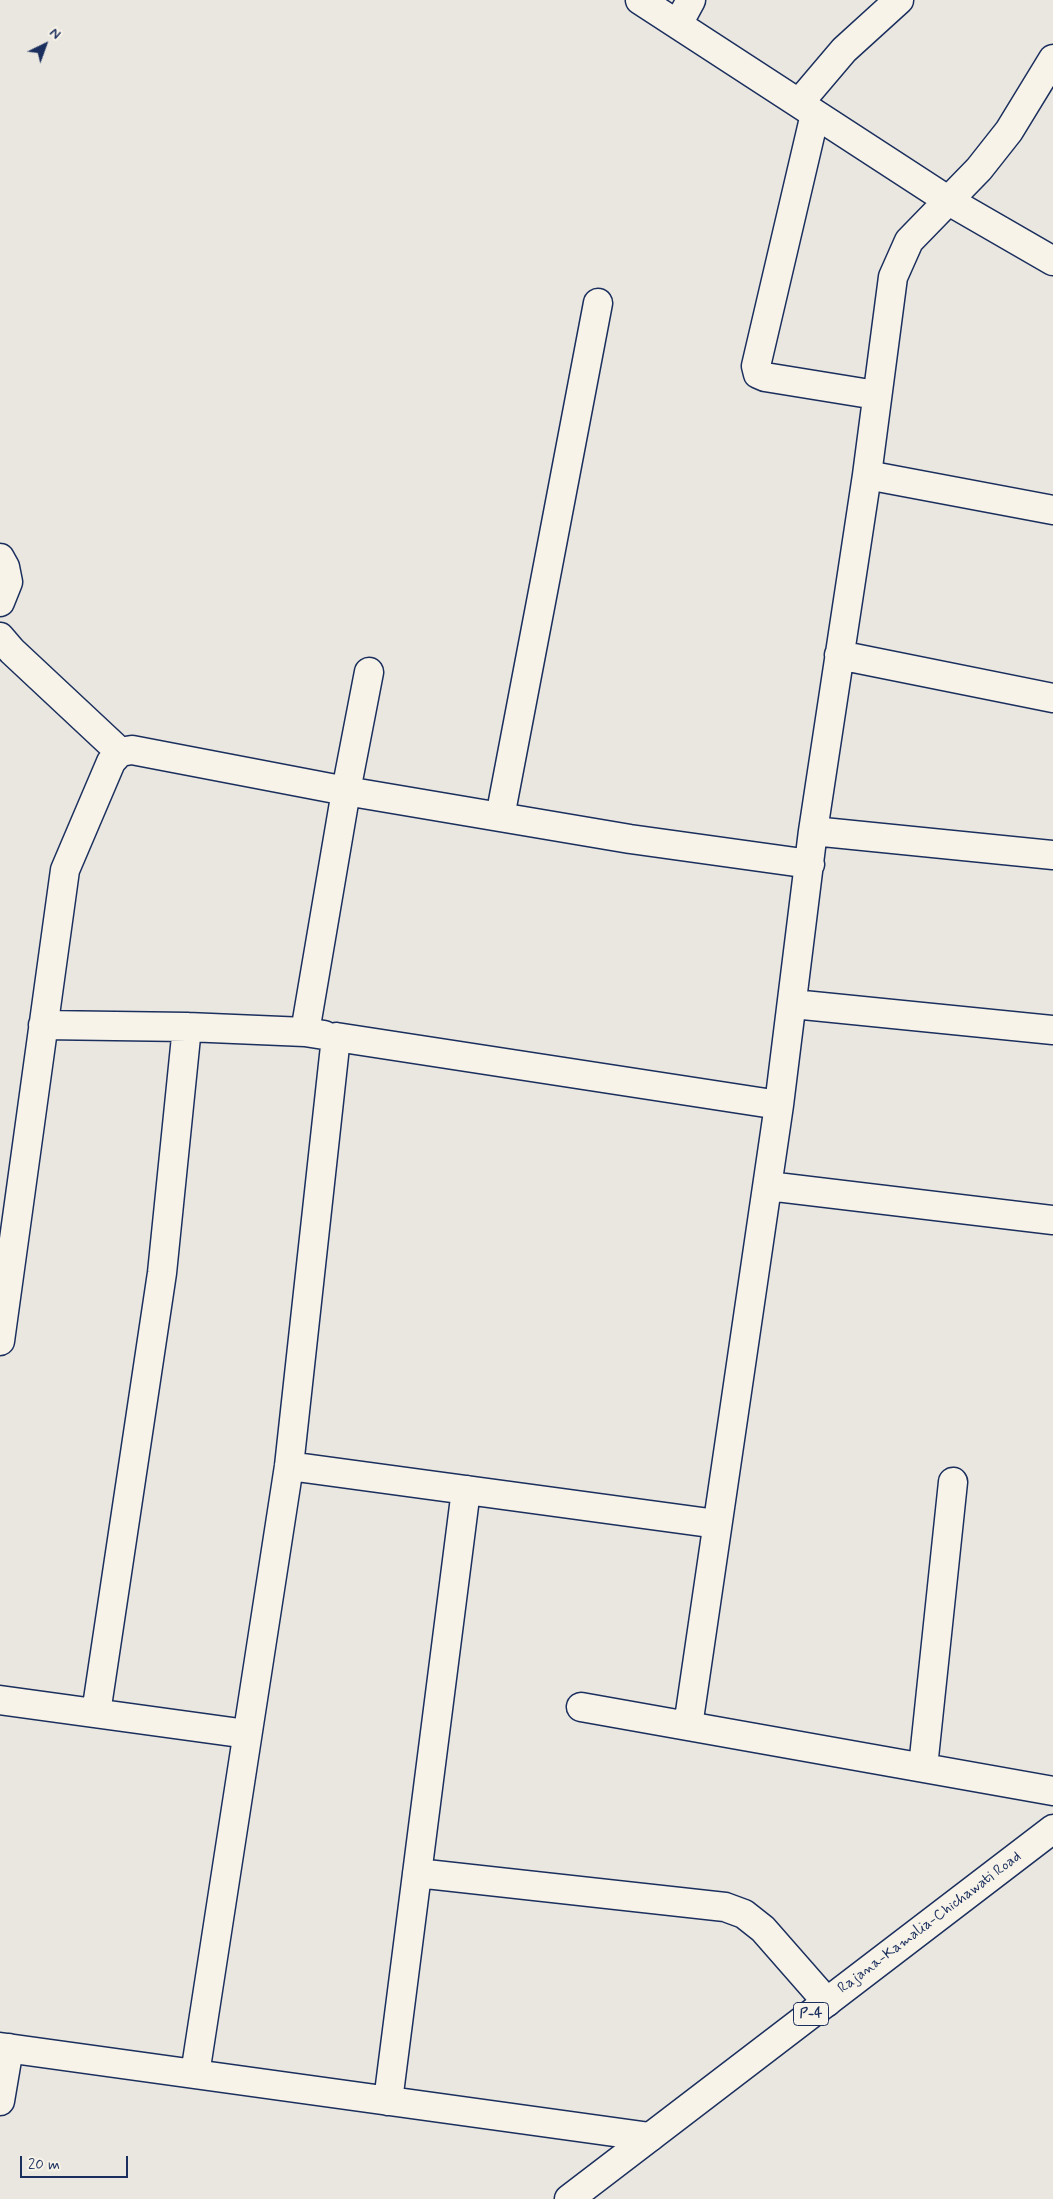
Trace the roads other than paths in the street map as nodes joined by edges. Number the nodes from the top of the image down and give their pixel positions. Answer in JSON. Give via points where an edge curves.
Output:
{"nodes":[{"id":1,"x":640,"y":0,"type":"edge"},
{"id":2,"x":691,"y":0,"type":"edge"},
{"id":3,"x":899,"y":0,"type":"edge"},
{"id":4,"x":678,"y":24,"type":"junction"},
{"id":5,"x":1053,"y":59,"type":"edge"},
{"id":6,"x":807,"y":109,"type":"junction"},
{"id":7,"x":949,"y":201,"type":"junction"},
{"id":8,"x":1053,"y":260,"type":"edge"},
{"id":9,"x":598,"y":303,"type":"dead end"},
{"id":10,"x":876,"y":395,"type":"junction"},
{"id":11,"x":867,"y":475,"type":"junction"},
{"id":12,"x":1053,"y":510,"type":"edge"},
{"id":13,"x":0,"y":558,"type":"edge"},
{"id":14,"x":0,"y":602,"type":"edge"},
{"id":15,"x":0,"y":637,"type":"edge"},
{"id":16,"x":839,"y":655,"type":"junction"},
{"id":17,"x":369,"y":672,"type":"dead end"},
{"id":18,"x":1053,"y":698,"type":"edge"},
{"id":19,"x":120,"y":752,"type":"junction"},
{"id":20,"x":346,"y":791,"type":"junction"},
{"id":21,"x":500,"y":817,"type":"junction"},
{"id":22,"x":813,"y":831,"type":"junction"},
{"id":23,"x":1053,"y":855,"type":"edge"},
{"id":24,"x":810,"y":864,"type":"junction"},
{"id":25,"x":793,"y":1004,"type":"junction"},
{"id":26,"x":43,"y":1025,"type":"junction"},
{"id":27,"x":187,"y":1027,"type":"junction"},
{"id":28,"x":1053,"y":1030,"type":"edge"},
{"id":29,"x":305,"y":1032,"type":"junction"},
{"id":30,"x":336,"y":1036,"type":"junction"},
{"id":31,"x":779,"y":1105,"type":"junction"},
{"id":32,"x":768,"y":1186,"type":"junction"},
{"id":33,"x":1053,"y":1220,"type":"edge"},
{"id":34,"x":0,"y":1341,"type":"edge"},
{"id":35,"x":289,"y":1466,"type":"junction"},
{"id":36,"x":953,"y":1482,"type":"dead end"},
{"id":37,"x":466,"y":1490,"type":"junction"},
{"id":38,"x":718,"y":1524,"type":"junction"},
{"id":39,"x":0,"y":1700,"type":"edge"},
{"id":40,"x":581,"y":1707,"type":"dead end"},
{"id":41,"x":96,"y":1713,"type":"junction"},
{"id":42,"x":688,"y":1726,"type":"junction"},
{"id":43,"x":248,"y":1734,"type":"junction"},
{"id":44,"x":923,"y":1767,"type":"junction"},
{"id":45,"x":1053,"y":1790,"type":"edge"},
{"id":46,"x":1053,"y":1829,"type":"edge"},
{"id":47,"x":417,"y":1873,"type":"junction"},
{"id":48,"x":827,"y":2002,"type":"junction"},
{"id":49,"x":5,"y":2047,"type":"edge"},
{"id":50,"x":195,"y":2074,"type":"junction"},
{"id":51,"x":0,"y":2100,"type":"edge"},
{"id":52,"x":388,"y":2101,"type":"junction"},
{"id":53,"x":650,"y":2137,"type":"junction"},
{"id":54,"x":569,"y":2199,"type":"edge"}],
"edges":[{"from":1,"to":4,"type":"street"},
{"from":2,"to":4,"type":"street"},
{"from":3,"to":6,"type":"street","via":[[844,50]]},
{"from":4,"to":6,"type":"street"},
{"from":5,"to":7,"type":"street","via":[[1009,131]]},
{"from":6,"to":7,"type":"street"},
{"from":6,"to":10,"type":"street","via":[[756,366],[758,374],[766,377]]},
{"from":7,"to":8,"type":"street"},
{"from":7,"to":10,"type":"street","via":[[909,241],[893,276]]},
{"from":9,"to":21,"type":"street"},
{"from":10,"to":11,"type":"street"},
{"from":11,"to":12,"type":"street"},
{"from":11,"to":16,"type":"street"},
{"from":13,"to":14,"type":"street","via":[[8,582]]},
{"from":15,"to":19,"type":"street","via":[[12,652]]},
{"from":16,"to":18,"type":"street"},
{"from":16,"to":22,"type":"street"},
{"from":17,"to":20,"type":"street"},
{"from":19,"to":20,"type":"street","via":[[132,750]]},
{"from":19,"to":26,"type":"street","via":[[111,762],[65,870]]},
{"from":20,"to":21,"type":"street"},
{"from":20,"to":29,"type":"street"},
{"from":21,"to":24,"type":"street"},
{"from":22,"to":23,"type":"street"},
{"from":22,"to":24,"type":"street"},
{"from":24,"to":25,"type":"street"},
{"from":25,"to":28,"type":"street"},
{"from":25,"to":31,"type":"street"},
{"from":26,"to":27,"type":"street"},
{"from":26,"to":34,"type":"street"},
{"from":27,"to":29,"type":"street"},
{"from":27,"to":41,"type":"street","via":[[162,1273]]},
{"from":29,"to":30,"type":"street"},
{"from":30,"to":31,"type":"street"},
{"from":30,"to":35,"type":"street"},
{"from":31,"to":32,"type":"street"},
{"from":32,"to":33,"type":"street"},
{"from":32,"to":38,"type":"street"},
{"from":35,"to":37,"type":"street"},
{"from":35,"to":43,"type":"street"},
{"from":36,"to":44,"type":"street"},
{"from":37,"to":38,"type":"street"},
{"from":37,"to":47,"type":"street"},
{"from":38,"to":42,"type":"street"},
{"from":39,"to":41,"type":"street"},
{"from":40,"to":42,"type":"street"},
{"from":41,"to":43,"type":"street"},
{"from":42,"to":44,"type":"street"},
{"from":43,"to":50,"type":"street"},
{"from":44,"to":45,"type":"street"},
{"from":46,"to":48,"type":"street","name":"Rajana-Kamalia-Chichawati Road","number":"P-4"},
{"from":47,"to":48,"type":"street","via":[[725,1907],[744,1914],[763,1930]]},
{"from":47,"to":52,"type":"street"},
{"from":48,"to":53,"type":"street","name":"Rajana-Kamalia-Chichawati Road","number":"P-4"},
{"from":49,"to":50,"type":"street"},
{"from":49,"to":51,"type":"street"},
{"from":50,"to":52,"type":"street"},
{"from":52,"to":53,"type":"street"},
{"from":53,"to":54,"type":"street","name":"Rajana-Kamalia-Chichawati Road","number":"P-4"}]}
